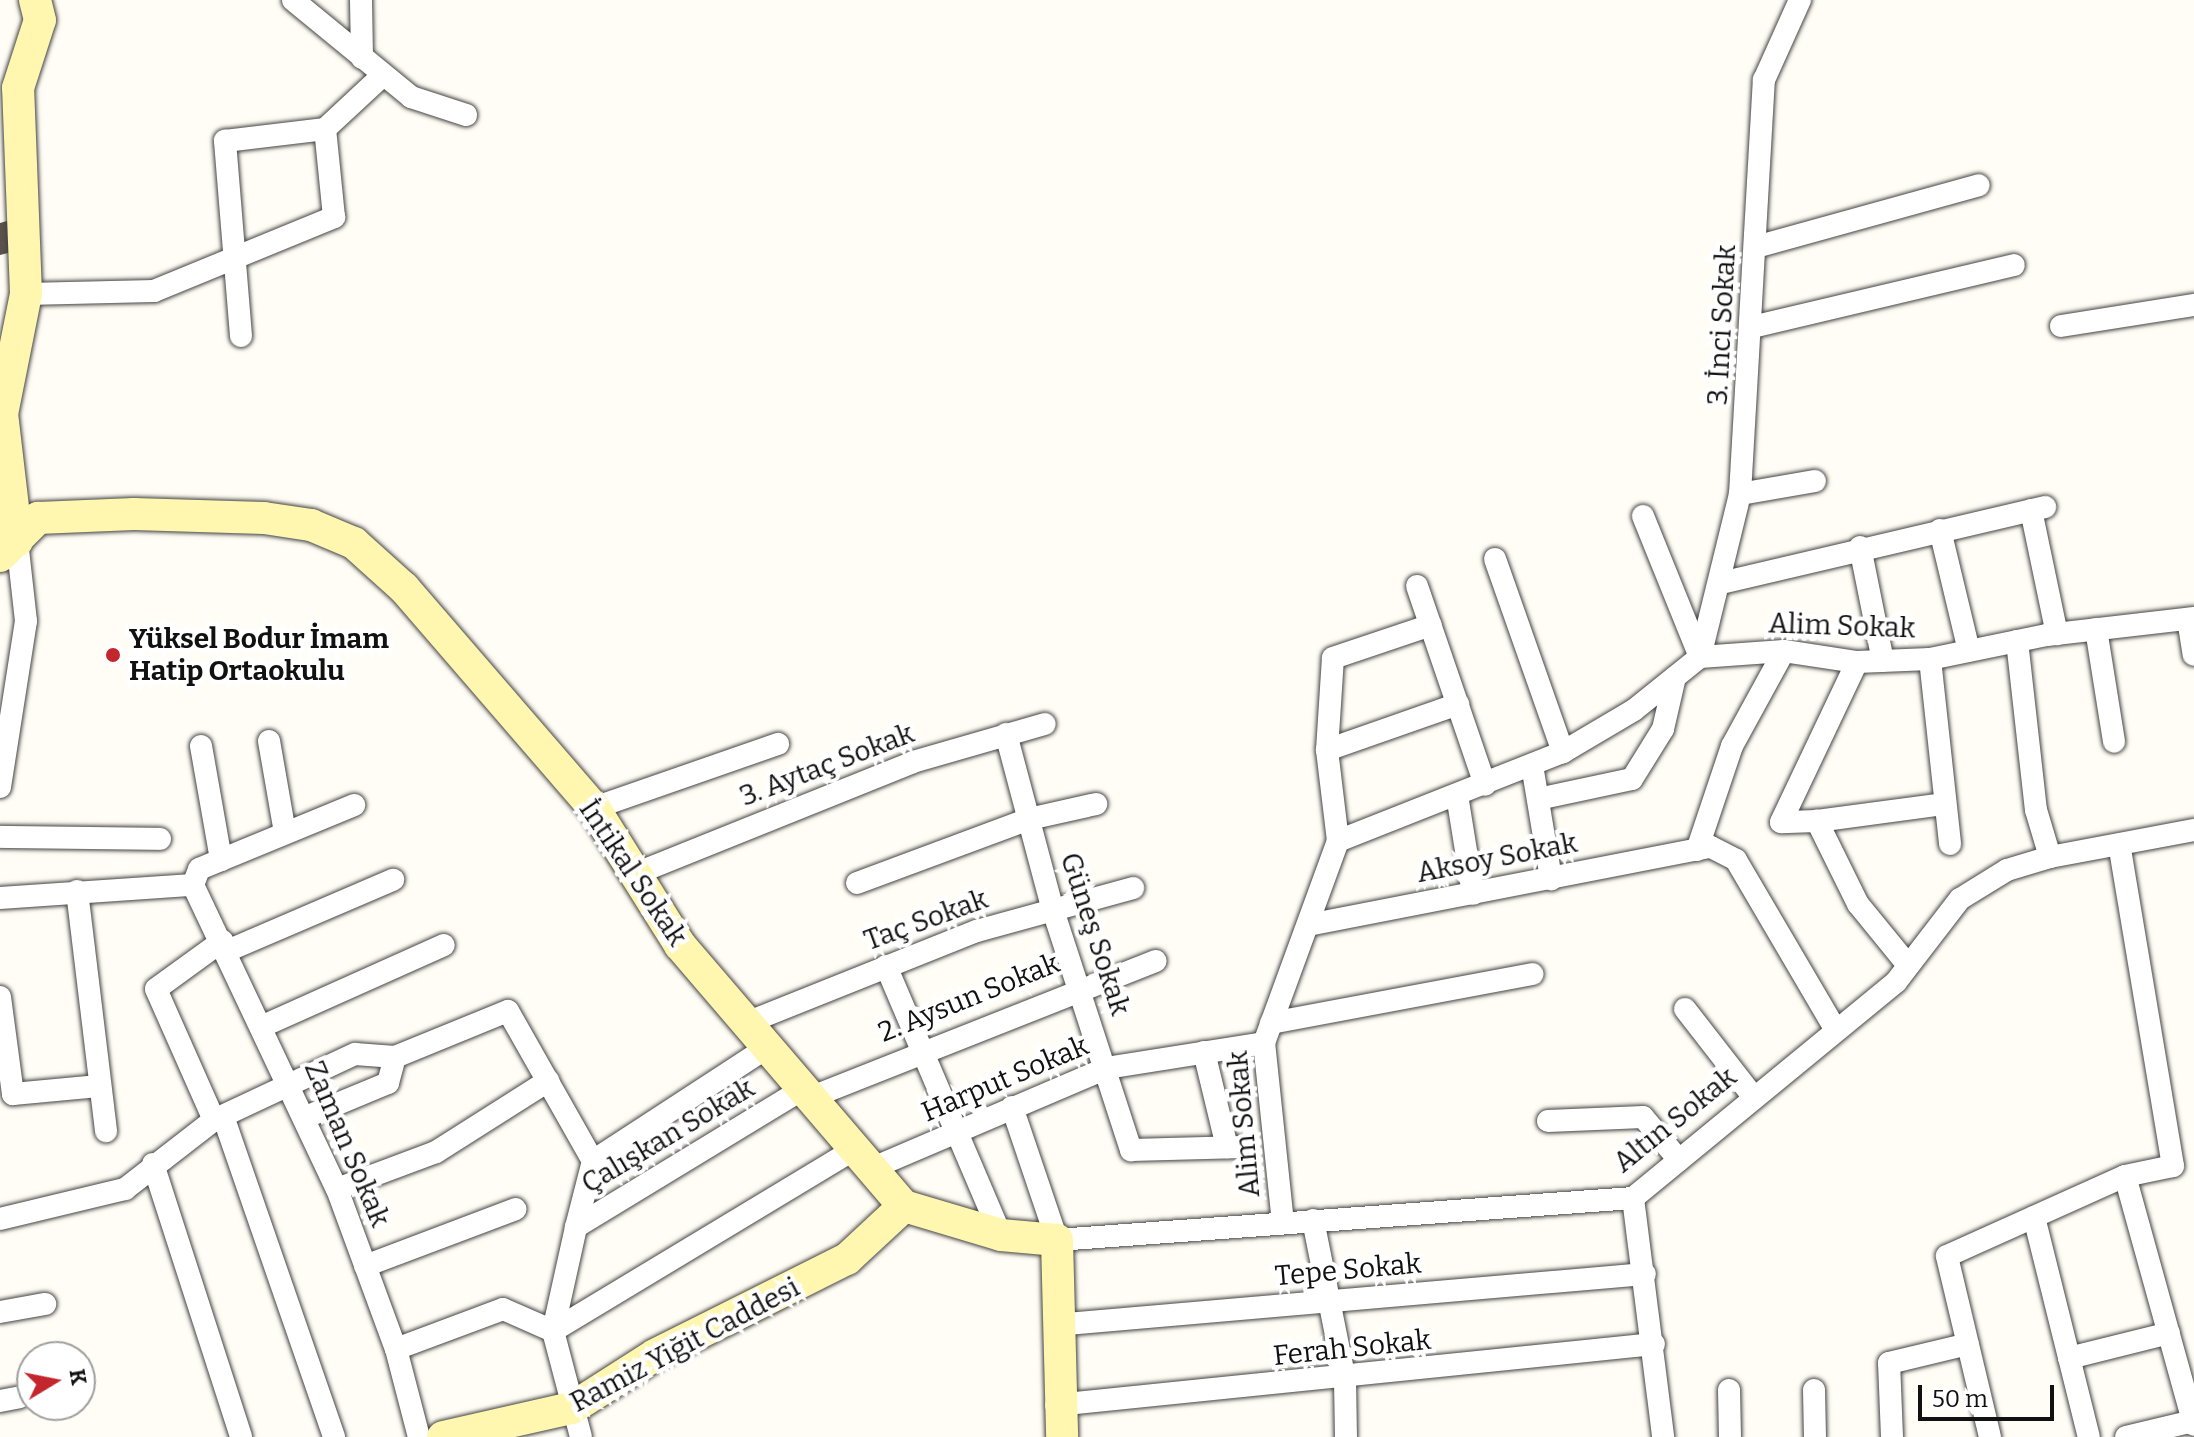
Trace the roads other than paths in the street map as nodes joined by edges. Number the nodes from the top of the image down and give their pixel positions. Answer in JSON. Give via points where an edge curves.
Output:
{"nodes":[{"id":1,"x":35,"y":0,"type":"edge"},
{"id":2,"x":293,"y":0,"type":"edge"},
{"id":3,"x":361,"y":0,"type":"edge"},
{"id":4,"x":1800,"y":0,"type":"edge"},
{"id":5,"x":362,"y":58,"type":"junction"},
{"id":6,"x":382,"y":76,"type":"junction"},
{"id":7,"x":466,"y":115,"type":"dead end"},
{"id":8,"x":8,"y":119,"type":"edge"},
{"id":9,"x":325,"y":129,"type":"junction"},
{"id":10,"x":1979,"y":185,"type":"dead end"},
{"id":11,"x":1756,"y":247,"type":"junction"},
{"id":12,"x":234,"y":258,"type":"junction"},
{"id":13,"x":2014,"y":265,"type":"dead end"},
{"id":14,"x":26,"y":294,"type":"junction"},
{"id":15,"x":2194,"y":305,"type":"edge"},
{"id":16,"x":2061,"y":326,"type":"dead end"},
{"id":17,"x":1752,"y":327,"type":"junction"},
{"id":18,"x":241,"y":336,"type":"dead end"},
{"id":19,"x":1,"y":415,"type":"edge"},
{"id":20,"x":1815,"y":481,"type":"dead end"},
{"id":21,"x":1740,"y":494,"type":"junction"},
{"id":22,"x":1643,"y":516,"type":"dead end"},
{"id":23,"x":1940,"y":530,"type":"junction"},
{"id":24,"x":1860,"y":547,"type":"junction"},
{"id":25,"x":9,"y":549,"type":"edge"},
{"id":26,"x":1495,"y":559,"type":"dead end"},
{"id":27,"x":1721,"y":583,"type":"junction"},
{"id":28,"x":1417,"y":586,"type":"dead end"},
{"id":29,"x":2191,"y":619,"type":"edge"},
{"id":30,"x":1431,"y":625,"type":"junction"},
{"id":31,"x":2096,"y":629,"type":"junction"},
{"id":32,"x":2057,"y":634,"type":"junction"},
{"id":33,"x":2017,"y":641,"type":"junction"},
{"id":34,"x":1784,"y":651,"type":"junction"},
{"id":35,"x":1969,"y":651,"type":"junction"},
{"id":36,"x":2194,"y":655,"type":"edge"},
{"id":37,"x":1700,"y":657,"type":"junction"},
{"id":38,"x":1930,"y":659,"type":"junction"},
{"id":39,"x":1883,"y":661,"type":"junction"},
{"id":40,"x":1857,"y":662,"type":"junction"},
{"id":41,"x":1675,"y":677,"type":"junction"},
{"id":42,"x":1458,"y":704,"type":"junction"},
{"id":43,"x":1045,"y":724,"type":"dead end"},
{"id":44,"x":1006,"y":734,"type":"junction"},
{"id":45,"x":269,"y":741,"type":"dead end"},
{"id":46,"x":2114,"y":742,"type":"dead end"},
{"id":47,"x":778,"y":744,"type":"dead end"},
{"id":48,"x":201,"y":746,"type":"dead end"},
{"id":49,"x":1327,"y":750,"type":"junction"},
{"id":50,"x":1563,"y":752,"type":"junction"},
{"id":51,"x":1532,"y":765,"type":"junction"},
{"id":52,"x":1485,"y":785,"type":"junction"},
{"id":53,"x":0,"y":787,"type":"edge"},
{"id":54,"x":1457,"y":795,"type":"junction"},
{"id":55,"x":1538,"y":799,"type":"junction"},
{"id":56,"x":1096,"y":804,"type":"dead end"},
{"id":57,"x":1945,"y":804,"type":"junction"},
{"id":58,"x":354,"y":805,"type":"dead end"},
{"id":59,"x":594,"y":808,"type":"junction"},
{"id":60,"x":1029,"y":819,"type":"junction"},
{"id":61,"x":1817,"y":821,"type":"junction"},
{"id":62,"x":2194,"y":830,"type":"edge"},
{"id":63,"x":285,"y":833,"type":"junction"},
{"id":64,"x":0,"y":837,"type":"edge"},
{"id":65,"x":160,"y":839,"type":"dead end"},
{"id":66,"x":1338,"y":841,"type":"junction"},
{"id":67,"x":1950,"y":844,"type":"dead end"},
{"id":68,"x":2119,"y":844,"type":"junction"},
{"id":69,"x":1697,"y":850,"type":"junction"},
{"id":70,"x":2050,"y":857,"type":"junction"},
{"id":71,"x":221,"y":860,"type":"junction"},
{"id":72,"x":635,"y":874,"type":"junction"},
{"id":73,"x":1551,"y":879,"type":"junction"},
{"id":74,"x":393,"y":880,"type":"dead end"},
{"id":75,"x":857,"y":883,"type":"dead end"},
{"id":76,"x":193,"y":885,"type":"junction"},
{"id":77,"x":1133,"y":888,"type":"dead end"},
{"id":78,"x":77,"y":891,"type":"junction"},
{"id":79,"x":1473,"y":894,"type":"junction"},
{"id":80,"x":0,"y":898,"type":"edge"},
{"id":81,"x":1052,"y":907,"type":"junction"},
{"id":82,"x":1308,"y":925,"type":"junction"},
{"id":83,"x":444,"y":945,"type":"dead end"},
{"id":84,"x":224,"y":946,"type":"junction"},
{"id":85,"x":1156,"y":961,"type":"dead end"},
{"id":86,"x":1907,"y":964,"type":"junction"},
{"id":87,"x":886,"y":966,"type":"junction"},
{"id":88,"x":1532,"y":974,"type":"dead end"},
{"id":89,"x":1079,"y":986,"type":"junction"},
{"id":90,"x":0,"y":997,"type":"edge"},
{"id":91,"x":1685,"y":1009,"type":"dead end"},
{"id":92,"x":744,"y":1024,"type":"junction"},
{"id":93,"x":263,"y":1026,"type":"junction"},
{"id":94,"x":1835,"y":1029,"type":"junction"},
{"id":95,"x":1267,"y":1033,"type":"junction"},
{"id":96,"x":765,"y":1049,"type":"junction"},
{"id":97,"x":921,"y":1049,"type":"junction"},
{"id":98,"x":1204,"y":1052,"type":"junction"},
{"id":99,"x":395,"y":1057,"type":"junction"},
{"id":100,"x":1107,"y":1068,"type":"junction"},
{"id":101,"x":548,"y":1081,"type":"junction"},
{"id":102,"x":291,"y":1084,"type":"junction"},
{"id":103,"x":99,"y":1086,"type":"junction"},
{"id":104,"x":804,"y":1095,"type":"junction"},
{"id":105,"x":1752,"y":1095,"type":"junction"},
{"id":106,"x":1012,"y":1107,"type":"junction"},
{"id":107,"x":306,"y":1117,"type":"junction"},
{"id":108,"x":219,"y":1118,"type":"junction"},
{"id":109,"x":1548,"y":1121,"type":"dead end"},
{"id":110,"x":106,"y":1131,"type":"dead end"},
{"id":111,"x":956,"y":1131,"type":"junction"},
{"id":112,"x":859,"y":1160,"type":"junction"},
{"id":113,"x":1679,"y":1160,"type":"junction"},
{"id":114,"x":593,"y":1161,"type":"junction"},
{"id":115,"x":153,"y":1164,"type":"junction"},
{"id":116,"x":2125,"y":1176,"type":"junction"},
{"id":117,"x":337,"y":1189,"type":"junction"},
{"id":118,"x":1633,"y":1198,"type":"junction"},
{"id":119,"x":904,"y":1206,"type":"junction"},
{"id":120,"x":516,"y":1209,"type":"dead end"},
{"id":121,"x":2034,"y":1217,"type":"junction"},
{"id":122,"x":0,"y":1219,"type":"edge"},
{"id":123,"x":1313,"y":1220,"type":"junction"},
{"id":124,"x":1283,"y":1223,"type":"junction"},
{"id":125,"x":576,"y":1227,"type":"junction"},
{"id":126,"x":1001,"y":1235,"type":"junction"},
{"id":127,"x":1057,"y":1240,"type":"junction"},
{"id":128,"x":365,"y":1266,"type":"junction"},
{"id":129,"x":1645,"y":1274,"type":"junction"},
{"id":130,"x":1332,"y":1301,"type":"junction"},
{"id":131,"x":45,"y":1304,"type":"dead end"},
{"id":132,"x":0,"y":1312,"type":"edge"},
{"id":133,"x":1055,"y":1325,"type":"junction"},
{"id":134,"x":553,"y":1331,"type":"junction"},
{"id":135,"x":2169,"y":1333,"type":"junction"},
{"id":136,"x":1654,"y":1344,"type":"junction"},
{"id":137,"x":1968,"y":1344,"type":"junction"},
{"id":138,"x":396,"y":1349,"type":"junction"},
{"id":139,"x":2069,"y":1358,"type":"junction"},
{"id":140,"x":1345,"y":1380,"type":"junction"},
{"id":141,"x":1729,"y":1390,"type":"dead end"},
{"id":142,"x":1814,"y":1390,"type":"dead end"},
{"id":143,"x":1056,"y":1405,"type":"junction"},
{"id":144,"x":576,"y":1423,"type":"edge"},
{"id":145,"x":2194,"y":1423,"type":"edge"},
{"id":146,"x":500,"y":1432,"type":"edge"},
{"id":147,"x":454,"y":1436,"type":"edge"},
{"id":148,"x":241,"y":1437,"type":"edge"},
{"id":149,"x":334,"y":1437,"type":"edge"},
{"id":150,"x":419,"y":1437,"type":"edge"},
{"id":151,"x":1062,"y":1437,"type":"edge"},
{"id":152,"x":1346,"y":1437,"type":"edge"},
{"id":153,"x":1663,"y":1437,"type":"edge"},
{"id":154,"x":1730,"y":1437,"type":"edge"},
{"id":155,"x":1815,"y":1437,"type":"edge"},
{"id":156,"x":1892,"y":1437,"type":"edge"},
{"id":157,"x":1990,"y":1437,"type":"edge"},
{"id":158,"x":2089,"y":1437,"type":"edge"},
{"id":159,"x":2126,"y":1437,"type":"edge"}],
"edges":[{"from":1,"to":8,"type":"street","via":[[40,20]]},
{"from":2,"to":5,"type":"street"},
{"from":3,"to":5,"type":"street"},
{"from":4,"to":11,"type":"street","name":"3. İnci Sokak","via":[[1764,80]]},
{"from":5,"to":6,"type":"street"},
{"from":6,"to":7,"type":"street","via":[[411,97]]},
{"from":6,"to":9,"type":"street"},
{"from":8,"to":14,"type":"street"},
{"from":9,"to":12,"type":"street","via":[[334,217]]},
{"from":9,"to":12,"type":"street","via":[[225,141]]},
{"from":10,"to":11,"type":"street"},
{"from":11,"to":17,"type":"street","name":"3. İnci Sokak"},
{"from":12,"to":14,"type":"street","via":[[154,291]]},
{"from":12,"to":18,"type":"street"},
{"from":13,"to":17,"type":"street"},
{"from":14,"to":19,"type":"street"},
{"from":15,"to":16,"type":"street"},
{"from":17,"to":21,"type":"street","name":"3. İnci Sokak"},
{"from":19,"to":25,"type":"street"},
{"from":20,"to":21,"type":"street"},
{"from":21,"to":27,"type":"street","name":"3. İnci Sokak"},
{"from":22,"to":37,"type":"street"},
{"from":23,"to":24,"type":"street"},
{"from":23,"to":32,"type":"street","via":[[2038,508]]},
{"from":23,"to":35,"type":"street"},
{"from":24,"to":27,"type":"street"},
{"from":24,"to":39,"type":"street"},
{"from":25,"to":53,"type":"street","via":[[26,621]]},
{"from":25,"to":59,"type":"street","name":"İntikal Sokak","via":[[38,518],[134,514],[264,518],[311,525],[354,543],[404,588]]},
{"from":26,"to":50,"type":"street"},
{"from":27,"to":37,"type":"street","name":"3. İnci Sokak"},
{"from":28,"to":30,"type":"street"},
{"from":29,"to":31,"type":"street","name":"Alim Sokak"},
{"from":29,"to":36,"type":"street"},
{"from":30,"to":42,"type":"street"},
{"from":30,"to":49,"type":"street","name":"Alim Sokak","via":[[1333,658]]},
{"from":31,"to":32,"type":"street","name":"Alim Sokak"},
{"from":31,"to":46,"type":"street"},
{"from":32,"to":33,"type":"street","name":"Alim Sokak"},
{"from":33,"to":35,"type":"street","name":"Alim Sokak"},
{"from":33,"to":70,"type":"street","via":[[2036,810]]},
{"from":34,"to":37,"type":"street","name":"Alim Sokak"},
{"from":34,"to":40,"type":"street","name":"Alim Sokak"},
{"from":34,"to":69,"type":"street","via":[[1732,746]]},
{"from":35,"to":38,"type":"street","name":"Alim Sokak"},
{"from":37,"to":41,"type":"street"},
{"from":38,"to":39,"type":"street","name":"Alim Sokak"},
{"from":38,"to":57,"type":"street"},
{"from":39,"to":40,"type":"street","name":"Alim Sokak"},
{"from":40,"to":61,"type":"street","via":[[1781,822]]},
{"from":41,"to":50,"type":"street"},
{"from":41,"to":55,"type":"street","via":[[1663,729],[1632,779]]},
{"from":42,"to":49,"type":"street"},
{"from":42,"to":52,"type":"street"},
{"from":43,"to":44,"type":"street","name":"3. Aytaç Sokak"},
{"from":44,"to":60,"type":"street","name":"Güneş Sokak"},
{"from":44,"to":72,"type":"street","name":"3. Aytaç Sokak","via":[[913,762]]},
{"from":45,"to":63,"type":"street"},
{"from":47,"to":59,"type":"street"},
{"from":48,"to":71,"type":"street"},
{"from":49,"to":66,"type":"street","name":"Alim Sokak"},
{"from":50,"to":51,"type":"street"},
{"from":51,"to":52,"type":"street"},
{"from":51,"to":55,"type":"street"},
{"from":52,"to":54,"type":"street"},
{"from":54,"to":66,"type":"street"},
{"from":54,"to":79,"type":"street"},
{"from":55,"to":73,"type":"street"},
{"from":56,"to":60,"type":"street","name":"Taç Sokak"},
{"from":57,"to":61,"type":"street"},
{"from":57,"to":67,"type":"street"},
{"from":58,"to":63,"type":"street"},
{"from":59,"to":72,"type":"street","name":"İntikal Sokak"},
{"from":60,"to":75,"type":"street","name":"Taç Sokak"},
{"from":60,"to":81,"type":"street","name":"Güneş Sokak"},
{"from":61,"to":86,"type":"street","via":[[1858,904]]},
{"from":62,"to":68,"type":"street","name":"Altın Sokak"},
{"from":63,"to":71,"type":"street"},
{"from":64,"to":65,"type":"street"},
{"from":66,"to":82,"type":"street","name":"Alim Sokak"},
{"from":68,"to":70,"type":"street","name":"Altın Sokak"},
{"from":68,"to":116,"type":"street","via":[[2173,1166]]},
{"from":69,"to":73,"type":"street","name":"Aksoy Sokak"},
{"from":69,"to":94,"type":"street","via":[[1722,849],[1736,860]]},
{"from":70,"to":86,"type":"street","name":"Altın Sokak","via":[[2007,870],[1960,899]]},
{"from":71,"to":76,"type":"street","via":[[199,869]]},
{"from":72,"to":92,"type":"street","name":"İntikal Sokak"},
{"from":73,"to":79,"type":"street","name":"Aksoy Sokak"},
{"from":74,"to":84,"type":"street"},
{"from":76,"to":78,"type":"street"},
{"from":76,"to":84,"type":"street","name":"Zaman Sokak"},
{"from":77,"to":81,"type":"street","name":"Taç Sokak"},
{"from":78,"to":80,"type":"street"},
{"from":78,"to":103,"type":"street"},
{"from":79,"to":82,"type":"street","name":"Aksoy Sokak"},
{"from":81,"to":87,"type":"street","name":"Taç Sokak"},
{"from":81,"to":89,"type":"street","name":"Güneş Sokak"},
{"from":82,"to":95,"type":"street","name":"Alim Sokak"},
{"from":83,"to":93,"type":"street"},
{"from":84,"to":93,"type":"street","name":"Zaman Sokak"},
{"from":84,"to":108,"type":"street","via":[[156,989]]},
{"from":85,"to":89,"type":"street","name":"2. Aysun Sokak"},
{"from":86,"to":94,"type":"street","name":"Altın Sokak","via":[[1896,982]]},
{"from":87,"to":92,"type":"street","name":"Taç Sokak"},
{"from":87,"to":97,"type":"street"},
{"from":88,"to":95,"type":"street","name":"Harput Sokak"},
{"from":89,"to":97,"type":"street","name":"2. Aysun Sokak"},
{"from":89,"to":100,"type":"street","name":"Güneş Sokak"},
{"from":90,"to":103,"type":"street","via":[[13,1094]]},
{"from":91,"to":105,"type":"street"},
{"from":92,"to":96,"type":"street","name":"İntikal Sokak"},
{"from":93,"to":102,"type":"street","name":"Zaman Sokak"},
{"from":94,"to":105,"type":"street","name":"Altın Sokak"},
{"from":95,"to":98,"type":"street","name":"Harput Sokak"},
{"from":95,"to":124,"type":"street","name":"Alim Sokak"},
{"from":96,"to":104,"type":"street","name":"İntikal Sokak"},
{"from":96,"to":114,"type":"street"},
{"from":97,"to":104,"type":"street","name":"2. Aysun Sokak"},
{"from":97,"to":111,"type":"street"},
{"from":98,"to":100,"type":"street","name":"Harput Sokak"},
{"from":98,"to":100,"type":"street","name":"Güneş Sokak","via":[[1235,1147],[1131,1150]]},
{"from":99,"to":101,"type":"street","via":[[508,1011]]},
{"from":99,"to":102,"type":"street","via":[[355,1054]]},
{"from":99,"to":107,"type":"street","via":[[388,1083]]},
{"from":100,"to":106,"type":"street","name":"Harput Sokak"},
{"from":101,"to":114,"type":"street"},
{"from":101,"to":117,"type":"street","via":[[436,1152]]},
{"from":102,"to":107,"type":"street","name":"Zaman Sokak"},
{"from":102,"to":108,"type":"street"},
{"from":103,"to":110,"type":"street"},
{"from":104,"to":112,"type":"street","name":"İntikal Sokak"},
{"from":104,"to":125,"type":"street","name":"Çalışkan Sokak"},
{"from":105,"to":113,"type":"street","name":"Altın Sokak"},
{"from":106,"to":111,"type":"street","name":"Harput Sokak"},
{"from":106,"to":127,"type":"street"},
{"from":107,"to":117,"type":"street","name":"Zaman Sokak"},
{"from":108,"to":115,"type":"street"},
{"from":108,"to":149,"type":"street"},
{"from":109,"to":113,"type":"street","via":[[1643,1117]]},
{"from":111,"to":112,"type":"street","name":"Harput Sokak"},
{"from":111,"to":126,"type":"street"},
{"from":112,"to":119,"type":"street","name":"İntikal Sokak"},
{"from":112,"to":134,"type":"street","name":"Harput Sokak"},
{"from":113,"to":118,"type":"street","name":"Altın Sokak"},
{"from":114,"to":125,"type":"street"},
{"from":115,"to":122,"type":"street","via":[[125,1189]]},
{"from":115,"to":148,"type":"street"},
{"from":116,"to":121,"type":"street"},
{"from":116,"to":135,"type":"street"},
{"from":117,"to":128,"type":"street","name":"Zaman Sokak"},
{"from":118,"to":123,"type":"street","name":"Altın Sokak"},
{"from":118,"to":129,"type":"street"},
{"from":119,"to":126,"type":"street","name":"İntikal Sokak"},
{"from":119,"to":144,"type":"street","name":"Ramiz Yiğit Caddesi","via":[[847,1259],[655,1355]]},
{"from":120,"to":128,"type":"street"},
{"from":121,"to":137,"type":"street","via":[[1947,1256]]},
{"from":121,"to":139,"type":"street"},
{"from":123,"to":124,"type":"street","name":"Altın Sokak"},
{"from":123,"to":130,"type":"street"},
{"from":124,"to":127,"type":"street","name":"Altın Sokak"},
{"from":125,"to":134,"type":"street","name":"Çalışkan Sokak"},
{"from":126,"to":127,"type":"street","name":"İntikal Sokak"},
{"from":127,"to":133,"type":"street"},
{"from":128,"to":138,"type":"street","name":"Zaman Sokak"},
{"from":129,"to":130,"type":"street","name":"Tepe Sokak"},
{"from":129,"to":136,"type":"street"},
{"from":130,"to":133,"type":"street","name":"Tepe Sokak"},
{"from":130,"to":140,"type":"street"},
{"from":131,"to":132,"type":"street"},
{"from":133,"to":143,"type":"street"},
{"from":134,"to":138,"type":"street","via":[[503,1309]]},
{"from":134,"to":144,"type":"street","name":"Çalışkan Sokak"},
{"from":135,"to":139,"type":"street"},
{"from":135,"to":145,"type":"street"},
{"from":136,"to":140,"type":"street","name":"Ferah Sokak"},
{"from":136,"to":153,"type":"street"},
{"from":137,"to":156,"type":"street","via":[[1889,1363]]},
{"from":137,"to":157,"type":"street"},
{"from":138,"to":150,"type":"street","name":"Zaman Sokak"},
{"from":139,"to":158,"type":"street"},
{"from":140,"to":143,"type":"street","name":"Ferah Sokak"},
{"from":140,"to":152,"type":"street"},
{"from":141,"to":154,"type":"street"},
{"from":142,"to":155,"type":"street"},
{"from":143,"to":151,"type":"street"},
{"from":144,"to":146,"type":"street","name":"Ramiz Yiğit Caddesi"},
{"from":145,"to":159,"type":"street"},
{"from":146,"to":147,"type":"street","name":"Ramiz Yiğit Caddesi"}]}
